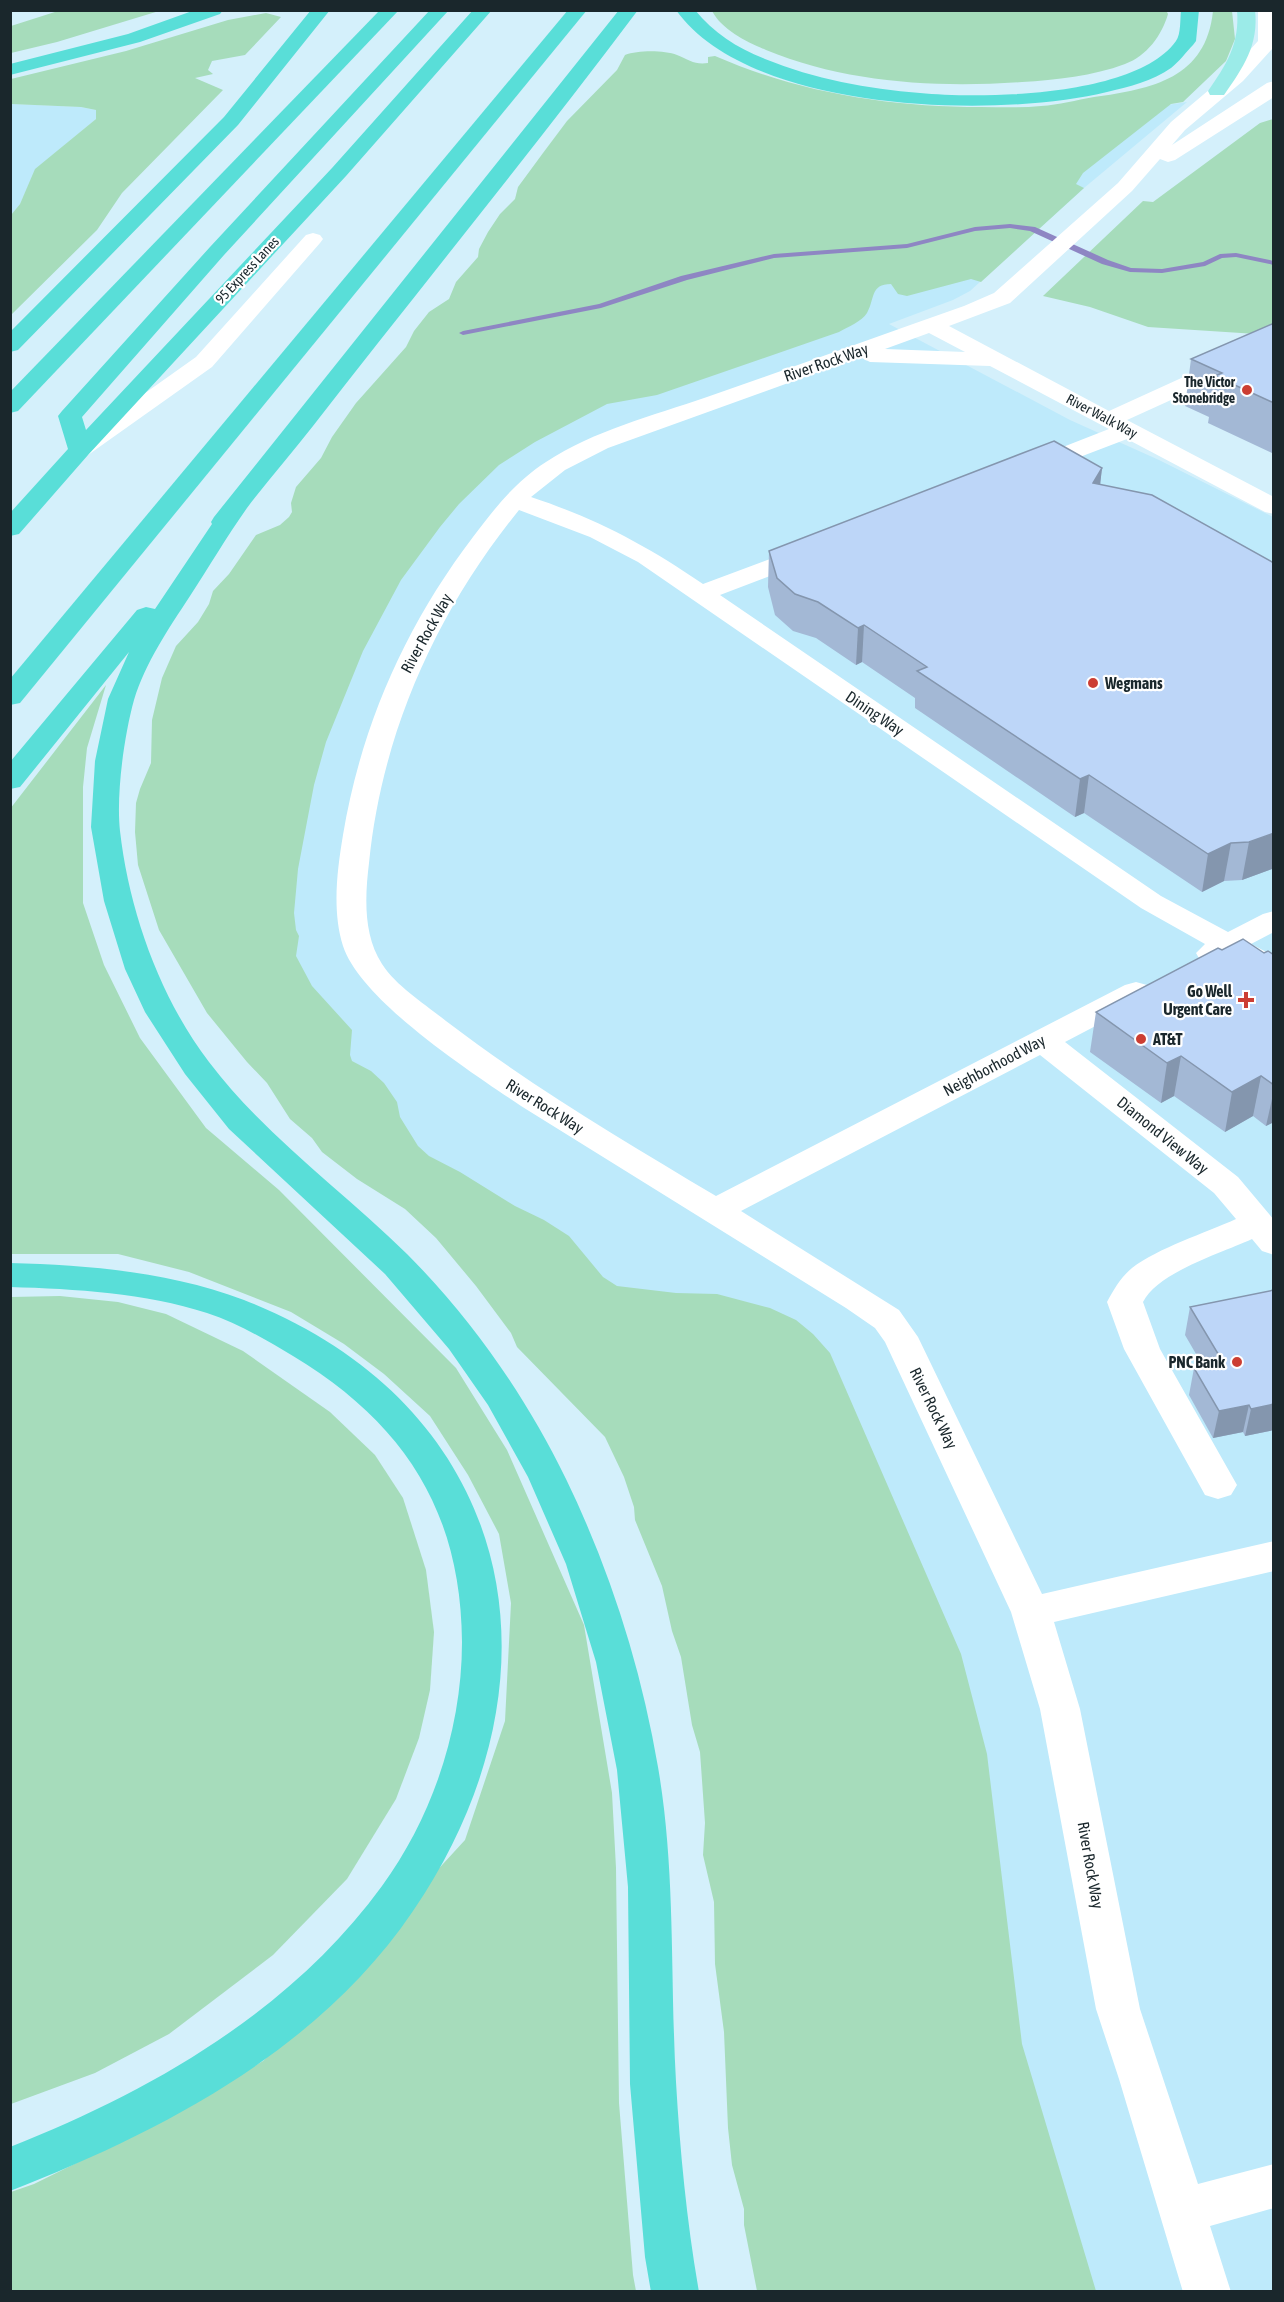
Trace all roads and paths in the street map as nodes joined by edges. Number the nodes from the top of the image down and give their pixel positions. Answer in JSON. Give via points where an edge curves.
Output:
{"nodes":[{"id":1,"x":214,"y":10,"type":"edge"},
{"id":2,"x":321,"y":10,"type":"edge"},
{"id":3,"x":390,"y":10,"type":"edge"},
{"id":4,"x":440,"y":10,"type":"edge"},
{"id":5,"x":483,"y":10,"type":"edge"},
{"id":6,"x":578,"y":10,"type":"edge"},
{"id":7,"x":628,"y":10,"type":"edge"},
{"id":8,"x":685,"y":10,"type":"edge"},
{"id":9,"x":1190,"y":10,"type":"edge"},
{"id":10,"x":1246,"y":10,"type":"edge"},
{"id":11,"x":1270,"y":21,"type":"edge"},
{"id":12,"x":10,"y":70,"type":"edge"},
{"id":13,"x":1274,"y":87,"type":"edge"},
{"id":14,"x":1216,"y":91,"type":"junction"},
{"id":15,"x":1125,"y":187,"type":"junction"},
{"id":16,"x":313,"y":239,"type":"dead end"},
{"id":17,"x":997,"y":301,"type":"junction"},
{"id":18,"x":930,"y":325,"type":"junction"},
{"id":19,"x":10,"y":345,"type":"edge"},
{"id":20,"x":976,"y":350,"type":"junction"},
{"id":21,"x":1274,"y":353,"type":"edge"},
{"id":22,"x":844,"y":356,"type":"junction"},
{"id":23,"x":997,"y":361,"type":"junction"},
{"id":24,"x":10,"y":406,"type":"edge"},
{"id":25,"x":1118,"y":425,"type":"junction"},
{"id":26,"x":80,"y":450,"type":"junction"},
{"id":27,"x":1008,"y":476,"type":"edge"},
{"id":28,"x":514,"y":500,"type":"junction"},
{"id":29,"x":237,"y":505,"type":"junction"},
{"id":30,"x":1274,"y":507,"type":"edge"},
{"id":31,"x":10,"y":529,"type":"edge"},
{"id":32,"x":834,"y":543,"type":"edge"},
{"id":33,"x":700,"y":594,"type":"junction"},
{"id":34,"x":10,"y":697,"type":"edge"},
{"id":35,"x":10,"y":781,"type":"edge"},
{"id":36,"x":1274,"y":920,"type":"edge"},
{"id":37,"x":1227,"y":945,"type":"junction"},
{"id":38,"x":1274,"y":969,"type":"edge"},
{"id":39,"x":1042,"y":1040,"type":"junction"},
{"id":40,"x":714,"y":1210,"type":"junction"},
{"id":41,"x":1266,"y":1233,"type":"edge"},
{"id":42,"x":10,"y":1275,"type":"edge"},
{"id":43,"x":1218,"y":1485,"type":"dead end"},
{"id":44,"x":1274,"y":1556,"type":"edge"},
{"id":45,"x":1031,"y":1611,"type":"junction"},
{"id":46,"x":10,"y":2169,"type":"edge"},
{"id":47,"x":1274,"y":2186,"type":"edge"},
{"id":48,"x":1182,"y":2211,"type":"junction"},
{"id":49,"x":675,"y":2292,"type":"edge"},
{"id":50,"x":1207,"y":2292,"type":"edge"}],
"edges":[{"from":1,"to":12,"type":"highway","via":[[134,38]]},
{"from":2,"to":19,"type":"highway","via":[[231,121]]},
{"from":3,"to":24,"type":"highway"},
{"from":4,"to":26,"type":"highway","via":[[70,416]]},
{"from":5,"to":26,"type":"highway","name":"95 Express Lanes","via":[[339,172]]},
{"from":6,"to":34,"type":"highway"},
{"from":7,"to":29,"type":"highway"},
{"from":8,"to":9,"type":"highway","via":[[716,41],[777,70],[880,94],[990,101],[1069,94],[1146,74],[1186,45],[1191,33]]},
{"from":10,"to":14,"type":"main road","via":[[1247,42]]},
{"from":11,"to":14,"type":"street","name":"River Rock Way","via":[[1263,48],[1236,77]]},
{"from":13,"to":15,"type":"street","name":"River Rock Way"},
{"from":14,"to":15,"type":"street","name":"River Rock Way","via":[[1178,126]]},
{"from":15,"to":17,"type":"street","name":"River Rock Way"},
{"from":16,"to":26,"type":"street","via":[[204,362]]},
{"from":17,"to":18,"type":"street","name":"River Rock Way"},
{"from":17,"to":20,"type":"street","via":[[971,331]]},
{"from":18,"to":20,"type":"street","name":"River Walk Way"},
{"from":18,"to":22,"type":"street","name":"River Rock Way"},
{"from":20,"to":23,"type":"street","name":"River Walk Way"},
{"from":21,"to":25,"type":"street","via":[[1242,359]]},
{"from":22,"to":23,"type":"street"},
{"from":22,"to":28,"type":"street","name":"River Rock Way","via":[[578,452]]},
{"from":23,"to":25,"type":"street","name":"River Walk Way"},
{"from":25,"to":27,"type":"street"},
{"from":25,"to":30,"type":"street","name":"River Walk Way"},
{"from":26,"to":31,"type":"highway","name":"95 Express Lanes"},
{"from":28,"to":33,"type":"street","name":"Dining Way","via":[[626,545]]},
{"from":28,"to":40,"type":"street","name":"River Rock Way","via":[[472,554],[434,615],[399,683],[375,750],[360,816],[352,884],[352,914],[359,950],[383,984],[479,1064]]},
{"from":29,"to":35,"type":"highway"},
{"from":29,"to":49,"type":"highway","via":[[159,623],[121,699],[109,761],[105,826],[119,901],[140,969],[161,1012],[196,1067],[241,1121],[398,1265],[462,1340],[501,1396],[546,1476],[585,1564],[616,1662],[638,1770],[649,1887],[653,2084]]},
{"from":32,"to":33,"type":"street"},
{"from":33,"to":37,"type":"street","name":"Dining Way","via":[[1151,902]]},
{"from":36,"to":37,"type":"street","name":"Neighborhood Way"},
{"from":37,"to":38,"type":"street","name":"Dining Way"},
{"from":37,"to":39,"type":"street","name":"Neighborhood Way"},
{"from":39,"to":40,"type":"street","name":"Neighborhood Way"},
{"from":39,"to":41,"type":"street","name":"Diamond View Way","via":[[1226,1185]]},
{"from":40,"to":45,"type":"street","name":"River Rock Way","via":[[887,1319],[900,1337]]},
{"from":41,"to":43,"type":"street","via":[[1168,1263],[1145,1276],[1125,1302],[1142,1349]]},
{"from":42,"to":46,"type":"highway","via":[[94,1279],[152,1287],[218,1304],[279,1331],[335,1365],[384,1404],[415,1437],[445,1484],[464,1525],[478,1580],[484,1652],[478,1715],[460,1779],[430,1845],[398,1897],[346,1961],[283,2020],[200,2078],[102,2131]]},
{"from":44,"to":45,"type":"street"},
{"from":45,"to":48,"type":"street","name":"River Rock Way","via":[[1062,1721],[1118,2009]]},
{"from":47,"to":48,"type":"street"},
{"from":48,"to":50,"type":"street","name":"River Rock Way"}]}
